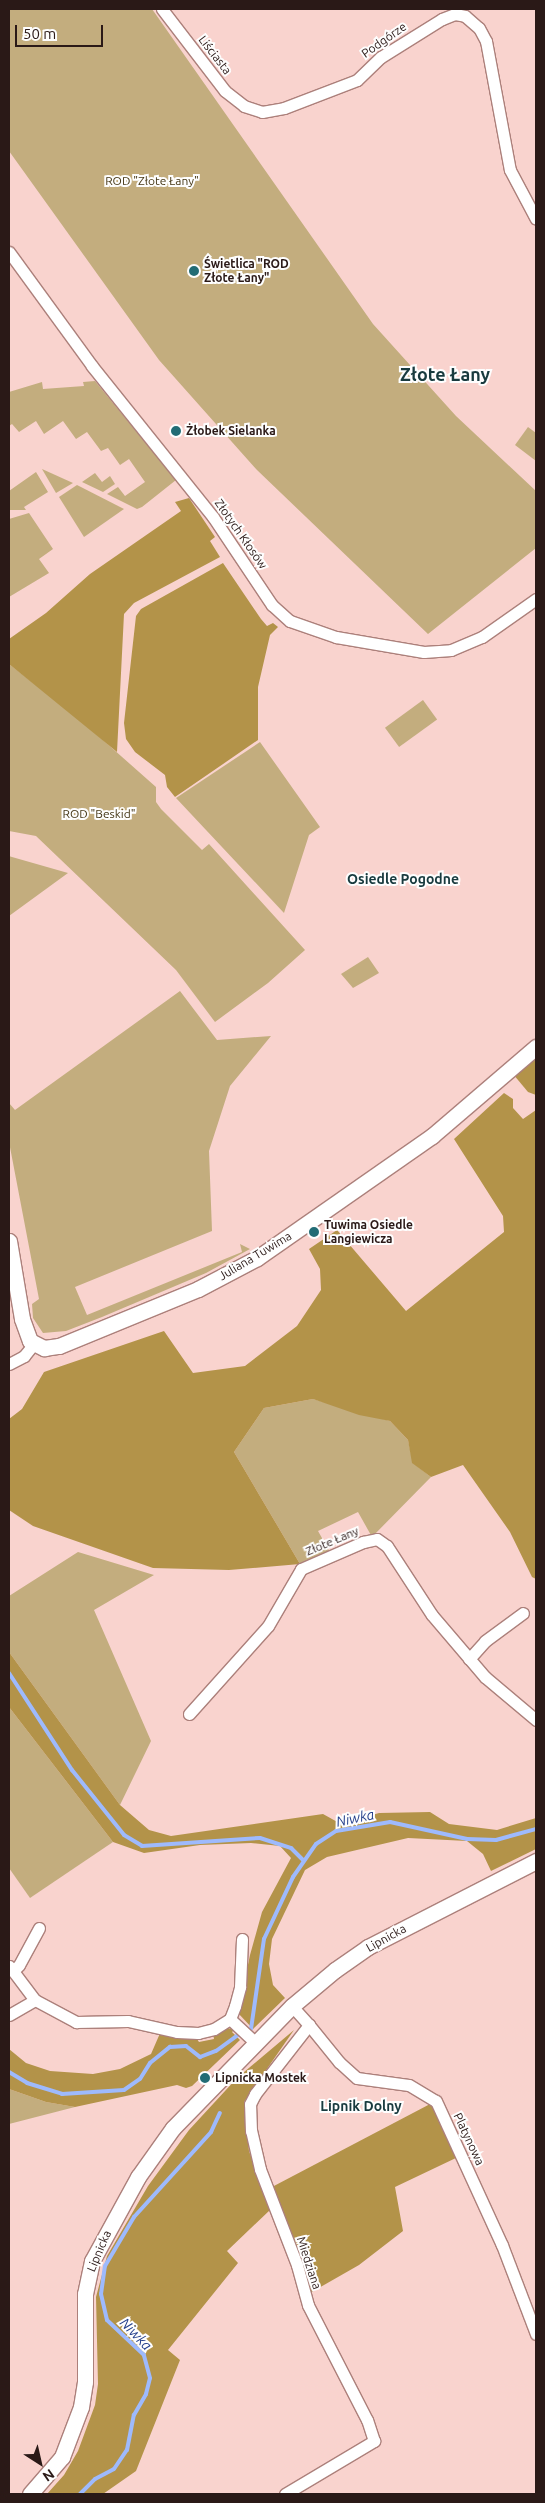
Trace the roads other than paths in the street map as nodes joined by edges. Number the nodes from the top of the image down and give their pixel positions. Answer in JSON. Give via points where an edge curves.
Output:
{"nodes":[{"id":1,"x":162,"y":9,"type":"edge"},
{"id":2,"x":254,"y":110,"type":"joint"},
{"id":3,"x":536,"y":219,"type":"edge"},
{"id":4,"x":9,"y":252,"type":"edge"},
{"id":5,"x":536,"y":599,"type":"edge"},
{"id":6,"x":536,"y":1047,"type":"edge"},
{"id":7,"x":9,"y":1241,"type":"edge"},
{"id":8,"x":38,"y":1346,"type":"junction"},
{"id":9,"x":9,"y":1364,"type":"edge"},
{"id":10,"x":523,"y":1612,"type":"dead end"},
{"id":11,"x":469,"y":1659,"type":"junction"},
{"id":12,"x":189,"y":1714,"type":"dead end"},
{"id":13,"x":536,"y":1720,"type":"edge"},
{"id":14,"x":536,"y":1860,"type":"edge"},
{"id":15,"x":39,"y":1928,"type":"dead end"},
{"id":16,"x":242,"y":1939,"type":"dead end"},
{"id":17,"x":11,"y":1969,"type":"edge"},
{"id":18,"x":35,"y":2000,"type":"junction"},
{"id":19,"x":292,"y":2006,"type":"junction"},
{"id":20,"x":9,"y":2015,"type":"edge"},
{"id":21,"x":232,"y":2021,"type":"junction"},
{"id":22,"x":309,"y":2025,"type":"junction"},
{"id":23,"x":252,"y":2039,"type":"junction"},
{"id":24,"x":536,"y":2334,"type":"edge"},
{"id":25,"x":30,"y":2494,"type":"edge"},
{"id":26,"x":285,"y":2494,"type":"edge"}],
"edges":[{"from":1,"to":2,"type":"street","name":"Liściasta","via":[[226,91]]},
{"from":2,"to":3,"type":"street","name":"Podgórze","via":[[262,112],[284,108],[357,80],[382,57],[442,19],[455,14],[465,16],[479,28],[486,41],[507,158],[525,202]]},
{"from":4,"to":5,"type":"street","name":"Złotych Kłosów","via":[[92,366],[213,517],[272,604],[290,621],[336,638],[424,652],[451,650],[482,637]]},
{"from":6,"to":8,"type":"street","name":"Juliana Tuwima","via":[[432,1136],[257,1258],[173,1299],[59,1346]]},
{"from":7,"to":8,"type":"street","via":[[22,1319]]},
{"from":8,"to":9,"type":"street"},
{"from":10,"to":11,"type":"street","via":[[485,1641]]},
{"from":11,"to":12,"type":"street","name":"Złote Łany","via":[[432,1615],[386,1546],[373,1540],[301,1569],[268,1626]]},
{"from":11,"to":13,"type":"street","name":"Złote Łany","via":[[485,1678]]},
{"from":14,"to":19,"type":"street","name":"Lipnicka","via":[[368,1947],[334,1970]]},
{"from":15,"to":17,"type":"street"},
{"from":16,"to":21,"type":"street","via":[[240,1987]]},
{"from":17,"to":18,"type":"street"},
{"from":18,"to":20,"type":"street"},
{"from":18,"to":21,"type":"street","via":[[68,2019],[86,2024],[128,2021],[176,2032],[198,2033]]},
{"from":19,"to":22,"type":"street"},
{"from":19,"to":23,"type":"street","name":"Lipnicka"},
{"from":21,"to":23,"type":"street"},
{"from":22,"to":24,"type":"street","name":"Platynowa","via":[[339,2062],[357,2078],[409,2085],[436,2101],[502,2245]]},
{"from":22,"to":26,"type":"street","name":"Miedziana","via":[[254,2094],[250,2104],[251,2131],[260,2169],[297,2265],[308,2304],[367,2420],[374,2441]]},
{"from":23,"to":25,"type":"street","name":"Lipnicka","via":[[173,2128],[138,2177],[102,2240],[92,2261],[85,2294],[85,2382],[79,2414],[62,2457]]}]}
